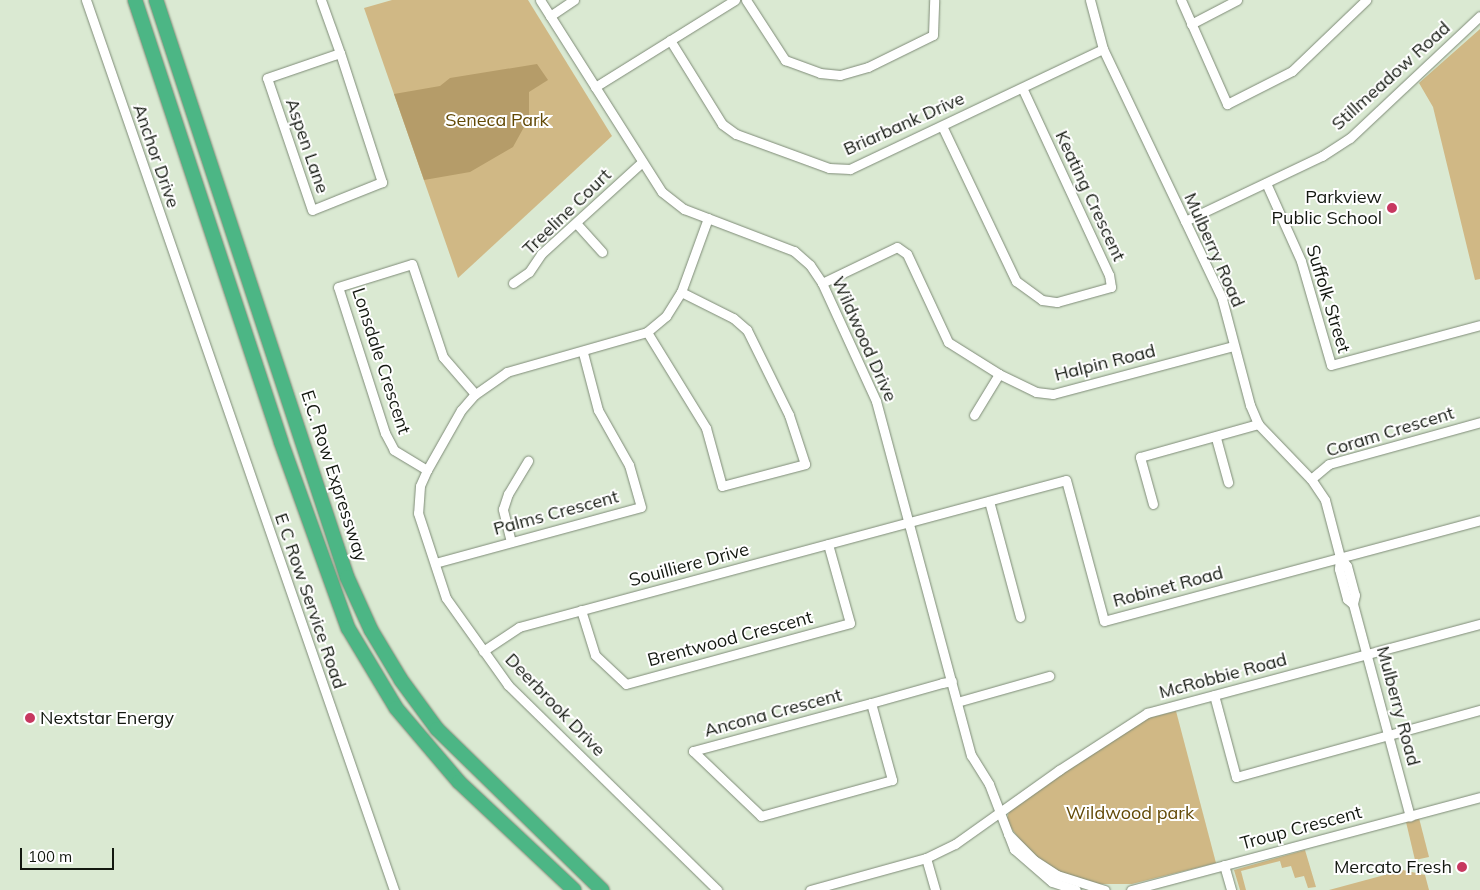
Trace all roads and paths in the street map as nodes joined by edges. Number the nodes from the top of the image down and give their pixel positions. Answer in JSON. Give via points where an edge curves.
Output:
{"nodes":[{"id":1,"x":86,"y":0,"type":"edge"},
{"id":2,"x":136,"y":0,"type":"edge"},
{"id":3,"x":156,"y":0,"type":"edge"},
{"id":4,"x":321,"y":0,"type":"edge"},
{"id":5,"x":540,"y":0,"type":"edge"},
{"id":6,"x":574,"y":0,"type":"edge"},
{"id":7,"x":735,"y":0,"type":"edge"},
{"id":8,"x":746,"y":0,"type":"edge"},
{"id":9,"x":934,"y":0,"type":"edge"},
{"id":10,"x":1090,"y":0,"type":"edge"},
{"id":11,"x":1181,"y":0,"type":"edge"},
{"id":12,"x":1237,"y":0,"type":"edge"},
{"id":13,"x":1366,"y":0,"type":"edge"},
{"id":14,"x":550,"y":16,"type":"junction"},
{"id":15,"x":1480,"y":16,"type":"edge"},
{"id":16,"x":1191,"y":24,"type":"junction"},
{"id":17,"x":670,"y":40,"type":"junction"},
{"id":18,"x":1103,"y":49,"type":"junction"},
{"id":19,"x":340,"y":53,"type":"junction"},
{"id":20,"x":594,"y":87,"type":"junction"},
{"id":21,"x":1022,"y":88,"type":"junction"},
{"id":22,"x":942,"y":126,"type":"junction"},
{"id":23,"x":641,"y":163,"type":"junction"},
{"id":24,"x":1266,"y":183,"type":"junction"},
{"id":25,"x":708,"y":218,"type":"junction"},
{"id":26,"x":1185,"y":222,"type":"junction"},
{"id":27,"x":576,"y":223,"type":"junction"},
{"id":28,"x":602,"y":252,"type":"dead end"},
{"id":29,"x":513,"y":283,"type":"dead end"},
{"id":30,"x":822,"y":283,"type":"junction"},
{"id":31,"x":682,"y":292,"type":"junction"},
{"id":32,"x":196,"y":323,"type":"joint"},
{"id":33,"x":1480,"y":326,"type":"edge"},
{"id":34,"x":647,"y":332,"type":"junction"},
{"id":35,"x":1234,"y":346,"type":"junction"},
{"id":36,"x":583,"y":352,"type":"junction"},
{"id":37,"x":999,"y":374,"type":"junction"},
{"id":38,"x":475,"y":394,"type":"junction"},
{"id":39,"x":974,"y":415,"type":"dead end"},
{"id":40,"x":1480,"y":422,"type":"edge"},
{"id":41,"x":1258,"y":424,"type":"junction"},
{"id":42,"x":1216,"y":438,"type":"junction"},
{"id":43,"x":528,"y":461,"type":"dead end"},
{"id":44,"x":427,"y":470,"type":"junction"},
{"id":45,"x":1311,"y":478,"type":"junction"},
{"id":46,"x":1228,"y":482,"type":"dead end"},
{"id":47,"x":989,"y":501,"type":"junction"},
{"id":48,"x":1153,"y":504,"type":"dead end"},
{"id":49,"x":1480,"y":520,"type":"edge"},
{"id":50,"x":910,"y":522,"type":"junction"},
{"id":51,"x":511,"y":542,"type":"junction"},
{"id":52,"x":828,"y":544,"type":"junction"},
{"id":53,"x":1340,"y":558,"type":"junction"},
{"id":54,"x":434,"y":563,"type":"junction"},
{"id":55,"x":581,"y":610,"type":"junction"},
{"id":56,"x":1020,"y":617,"type":"dead end"},
{"id":57,"x":1480,"y":624,"type":"edge"},
{"id":58,"x":483,"y":651,"type":"junction"},
{"id":59,"x":1367,"y":654,"type":"junction"},
{"id":60,"x":1049,"y":676,"type":"dead end"},
{"id":61,"x":952,"y":681,"type":"junction"},
{"id":62,"x":1214,"y":695,"type":"junction"},
{"id":63,"x":957,"y":702,"type":"junction"},
{"id":64,"x":871,"y":703,"type":"junction"},
{"id":65,"x":1480,"y":710,"type":"edge"},
{"id":66,"x":1389,"y":736,"type":"junction"},
{"id":67,"x":1480,"y":797,"type":"edge"},
{"id":68,"x":998,"y":812,"type":"junction"},
{"id":69,"x":1410,"y":816,"type":"junction"},
{"id":70,"x":1008,"y":834,"type":"junction"},
{"id":71,"x":926,"y":858,"type":"junction"},
{"id":72,"x":1224,"y":866,"type":"junction"},
{"id":73,"x":394,"y":890,"type":"edge"},
{"id":74,"x":574,"y":890,"type":"edge"},
{"id":75,"x":602,"y":890,"type":"edge"},
{"id":76,"x":717,"y":890,"type":"edge"},
{"id":77,"x":810,"y":890,"type":"edge"},
{"id":78,"x":935,"y":890,"type":"edge"},
{"id":79,"x":1076,"y":890,"type":"edge"},
{"id":80,"x":1105,"y":890,"type":"edge"},
{"id":81,"x":1131,"y":890,"type":"edge"},
{"id":82,"x":1230,"y":890,"type":"edge"}],
"edges":[{"from":1,"to":32,"type":"street","name":"Anchor Drive"},
{"from":2,"to":74,"type":"highway","name":"E.C. Row Expressway","via":[[284,451],[348,628],[396,708],[459,782]]},
{"from":3,"to":75,"type":"highway","name":"E.C. Row Expressway","via":[[347,577],[371,630],[401,680],[437,729]]},
{"from":4,"to":19,"type":"street","name":"Aspen Lane"},
{"from":5,"to":14,"type":"street","name":"Wildwood Drive"},
{"from":6,"to":14,"type":"street"},
{"from":7,"to":17,"type":"street"},
{"from":8,"to":9,"type":"street","via":[[785,60],[820,73],[840,75],[868,67],[933,35]]},
{"from":10,"to":18,"type":"street","name":"Mulberry Road"},
{"from":11,"to":16,"type":"street"},
{"from":12,"to":16,"type":"street"},
{"from":13,"to":16,"type":"street","via":[[1292,71],[1227,104]]},
{"from":14,"to":20,"type":"street","name":"Wildwood Drive"},
{"from":15,"to":24,"type":"street","name":"Stillmeadow Road","via":[[1350,138],[1322,156]]},
{"from":17,"to":20,"type":"street"},
{"from":17,"to":22,"type":"street","name":"Briarbank Drive","via":[[722,124],[736,134],[829,168],[850,169]]},
{"from":18,"to":21,"type":"street","name":"Briarbank Drive"},
{"from":18,"to":26,"type":"street","name":"Mulberry Road"},
{"from":19,"to":19,"type":"street","name":"Aspen Lane","via":[[267,78],[312,210],[382,182]]},
{"from":20,"to":23,"type":"street","name":"Wildwood Drive"},
{"from":21,"to":22,"type":"street","name":"Briarbank Drive"},
{"from":21,"to":22,"type":"street","name":"Keating Crescent","via":[[1109,275],[1111,287],[1057,302],[1042,300],[1016,281]]},
{"from":23,"to":25,"type":"street","name":"Wildwood Drive","via":[[662,192],[684,209]]},
{"from":23,"to":27,"type":"street","name":"Treeline Court"},
{"from":24,"to":26,"type":"street","name":"Stillmeadow Road"},
{"from":24,"to":33,"type":"street","name":"Suffolk Street","via":[[1302,261],[1331,366]]},
{"from":25,"to":30,"type":"street","name":"Wildwood Drive","via":[[794,251],[810,265]]},
{"from":25,"to":31,"type":"street","name":"Deerbrook Drive"},
{"from":26,"to":35,"type":"street","name":"Mulberry Road","via":[[1222,300]]},
{"from":27,"to":28,"type":"street"},
{"from":27,"to":29,"type":"street","name":"Treeline Court"},
{"from":30,"to":37,"type":"street","name":"Halpin Road","via":[[898,247],[907,254],[948,342]]},
{"from":30,"to":50,"type":"street","name":"Wildwood Drive","via":[[876,401]]},
{"from":31,"to":34,"type":"street","name":"Deerbrook Drive","via":[[666,316]]},
{"from":31,"to":34,"type":"street","via":[[734,318],[747,330],[789,415],[805,464],[722,486],[706,428]]},
{"from":32,"to":73,"type":"street","name":"E C Row Service Road"},
{"from":34,"to":36,"type":"street","name":"Deerbrook Drive"},
{"from":35,"to":37,"type":"street","name":"Halpin Road","via":[[1053,394],[1036,392]]},
{"from":35,"to":41,"type":"street","name":"Mulberry Road"},
{"from":36,"to":38,"type":"street","name":"Deerbrook Drive","via":[[507,372]]},
{"from":36,"to":51,"type":"street","name":"Palms Crescent","via":[[598,410],[629,465],[641,508]]},
{"from":37,"to":39,"type":"street"},
{"from":38,"to":44,"type":"street","name":"Deerbrook Drive","via":[[461,410]]},
{"from":38,"to":44,"type":"street","name":"Lonsdale Crescent","via":[[443,357],[412,264],[338,287],[385,433],[394,450]]},
{"from":40,"to":45,"type":"street","name":"Coram Crescent","via":[[1328,464]]},
{"from":41,"to":42,"type":"street"},
{"from":41,"to":45,"type":"street","name":"Mulberry Road"},
{"from":42,"to":46,"type":"street"},
{"from":42,"to":48,"type":"street","via":[[1140,457]]},
{"from":43,"to":51,"type":"street","via":[[503,509]]},
{"from":44,"to":54,"type":"street","name":"Deerbrook Drive","via":[[420,486],[418,513]]},
{"from":45,"to":53,"type":"street","name":"Mulberry Road","via":[[1325,500]]},
{"from":47,"to":50,"type":"street","name":"Robinet Road"},
{"from":47,"to":53,"type":"street","name":"Robinet Road","via":[[1066,480],[1104,621]]},
{"from":47,"to":56,"type":"street"},
{"from":49,"to":53,"type":"street","name":"Robinet Road"},
{"from":50,"to":52,"type":"street","name":"Souilliere Drive"},
{"from":50,"to":61,"type":"street","name":"Wildwood Drive"},
{"from":51,"to":54,"type":"street","name":"Palms Crescent"},
{"from":52,"to":55,"type":"street","name":"Souilliere Drive"},
{"from":52,"to":55,"type":"street","name":"Brentwood Crescent","via":[[850,623],[626,684],[595,655]]},
{"from":53,"to":59,"type":"street","name":"Mulberry Road","via":[[1347,566]]},
{"from":54,"to":58,"type":"street","name":"Deerbrook Drive","via":[[446,598]]},
{"from":55,"to":58,"type":"street","name":"Souilliere Drive","via":[[519,627]]},
{"from":57,"to":59,"type":"street","name":"McRobbie Road"},
{"from":58,"to":76,"type":"street","name":"Deerbrook Drive","via":[[508,685]]},
{"from":59,"to":62,"type":"street","name":"McRobbie Road"},
{"from":59,"to":66,"type":"street","name":"Mulberry Road"},
{"from":60,"to":63,"type":"street"},
{"from":61,"to":63,"type":"street","name":"Wildwood Drive"},
{"from":61,"to":64,"type":"street","name":"Ancona Crescent"},
{"from":62,"to":66,"type":"street","via":[[1236,777]]},
{"from":62,"to":68,"type":"street","name":"McRobbie Road","via":[[1132,720]]},
{"from":63,"to":68,"type":"street","name":"Wildwood Drive","via":[[971,754],[989,784]]},
{"from":64,"to":64,"type":"street","name":"Ancona Crescent","via":[[768,731],[693,751],[761,816],[892,780]]},
{"from":65,"to":66,"type":"street"},
{"from":66,"to":69,"type":"street","name":"Mulberry Road"},
{"from":67,"to":69,"type":"street","name":"Troup Crescent"},
{"from":68,"to":70,"type":"street","name":"Wildwood Drive"},
{"from":68,"to":71,"type":"street","name":"McRobbie Road","via":[[955,844]]},
{"from":69,"to":72,"type":"street","name":"Troup Crescent"},
{"from":70,"to":79,"type":"street","via":[[1014,849],[1031,867],[1052,882]]},
{"from":70,"to":80,"type":"street","via":[[1034,860],[1057,875]]},
{"from":71,"to":77,"type":"street","name":"McRobbie Road"},
{"from":71,"to":78,"type":"street"},
{"from":72,"to":81,"type":"street","name":"Troup Crescent"},
{"from":72,"to":82,"type":"street"}]}
